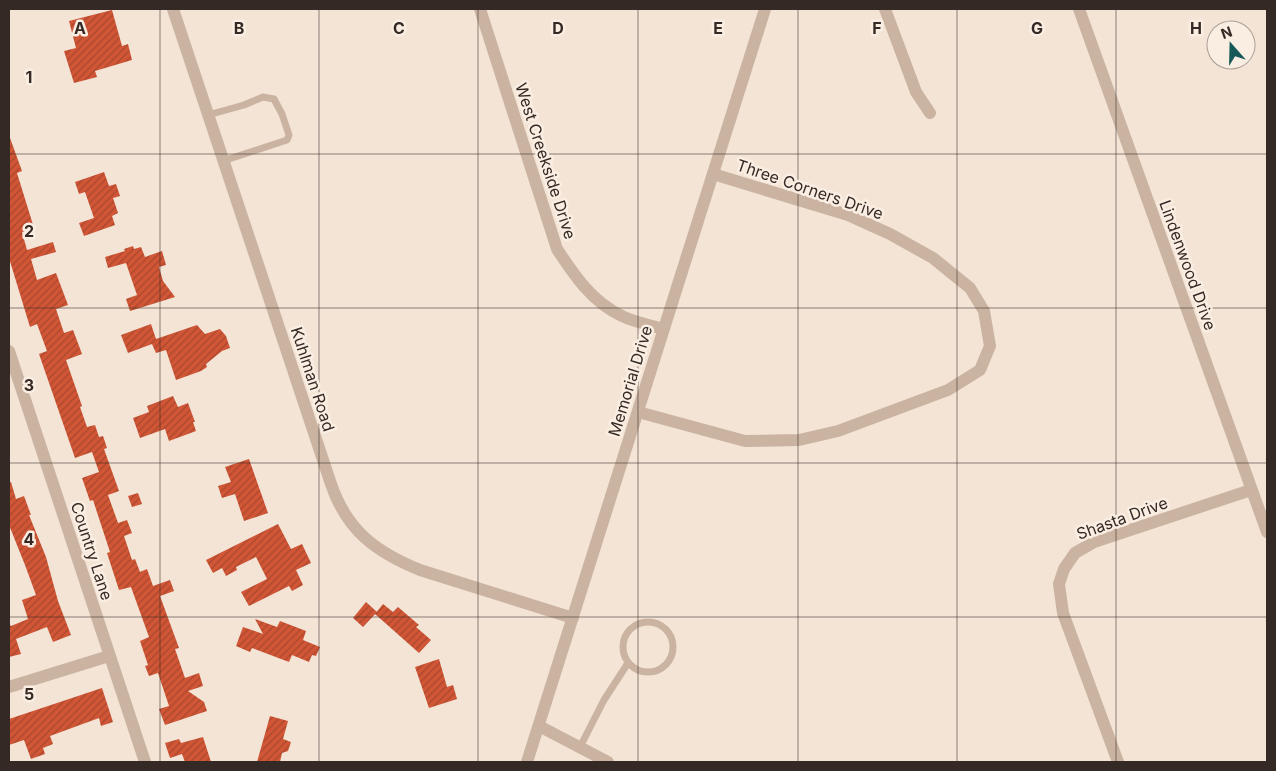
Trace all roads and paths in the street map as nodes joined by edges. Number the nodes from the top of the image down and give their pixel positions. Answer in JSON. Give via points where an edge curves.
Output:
{"nodes":[{"id":1,"x":172,"y":9,"type":"edge"},
{"id":2,"x":480,"y":9,"type":"edge"},
{"id":3,"x":765,"y":9,"type":"edge"},
{"id":4,"x":885,"y":9,"type":"edge"},
{"id":5,"x":1079,"y":9,"type":"edge"},
{"id":6,"x":930,"y":113,"type":"dead end"},
{"id":7,"x":208,"y":115,"type":"junction"},
{"id":8,"x":223,"y":161,"type":"junction"},
{"id":9,"x":713,"y":174,"type":"junction"},
{"id":10,"x":663,"y":329,"type":"junction"},
{"id":11,"x":9,"y":351,"type":"edge"},
{"id":12,"x":638,"y":412,"type":"junction"},
{"id":13,"x":1251,"y":490,"type":"junction"},
{"id":14,"x":1267,"y":532,"type":"edge"},
{"id":15,"x":573,"y":618,"type":"junction"},
{"id":16,"x":109,"y":656,"type":"junction"},
{"id":17,"x":628,"y":663,"type":"junction"},
{"id":18,"x":9,"y":687,"type":"edge"},
{"id":19,"x":539,"y":726,"type":"junction"},
{"id":20,"x":580,"y":747,"type":"junction"},
{"id":21,"x":145,"y":762,"type":"edge"},
{"id":22,"x":527,"y":762,"type":"edge"},
{"id":23,"x":608,"y":762,"type":"edge"},
{"id":24,"x":1118,"y":762,"type":"edge"}],
"edges":[{"from":1,"to":7,"type":"street","name":"Kuhlman Road"},
{"from":2,"to":10,"type":"street","name":"West Creekside Drive","via":[[557,249],[574,276],[593,296],[621,316]]},
{"from":3,"to":9,"type":"street","name":"Memorial Drive"},
{"from":4,"to":6,"type":"street","via":[[916,92]]},
{"from":5,"to":13,"type":"street","name":"Lindenwood Drive"},
{"from":7,"to":8,"type":"street","name":"Kuhlman Road"},
{"from":7,"to":8,"type":"lane","via":[[263,97],[274,99],[289,135],[287,140]]},
{"from":8,"to":15,"type":"street","name":"Kuhlman Road","via":[[334,494],[356,530],[368,542],[405,564]]},
{"from":9,"to":10,"type":"street","name":"Memorial Drive"},
{"from":9,"to":12,"type":"street","name":"Three Corners Drive","via":[[848,215],[933,258],[970,288],[984,311],[990,346],[980,370],[948,390],[838,431],[799,440],[745,441]]},
{"from":10,"to":12,"type":"street","name":"Memorial Drive"},
{"from":11,"to":16,"type":"street","name":"Country Lane"},
{"from":12,"to":15,"type":"street","name":"Memorial Drive"},
{"from":13,"to":14,"type":"street","name":"Lindenwood Drive"},
{"from":13,"to":24,"type":"street","name":"Shasta Drive","via":[[1094,542],[1076,552],[1064,569],[1059,584],[1063,613]]},
{"from":15,"to":19,"type":"street","name":"Memorial Drive"},
{"from":16,"to":18,"type":"street"},
{"from":16,"to":21,"type":"street","name":"Country Lane"},
{"from":17,"to":17,"type":"lane","via":[[642,672],[664,666],[669,660],[672,644],[666,630],[650,622],[634,626],[624,639],[624,656]]},
{"from":17,"to":20,"type":"lane"},
{"from":19,"to":20,"type":"street"},
{"from":19,"to":22,"type":"street","name":"Memorial Drive"},
{"from":20,"to":23,"type":"street"}]}
